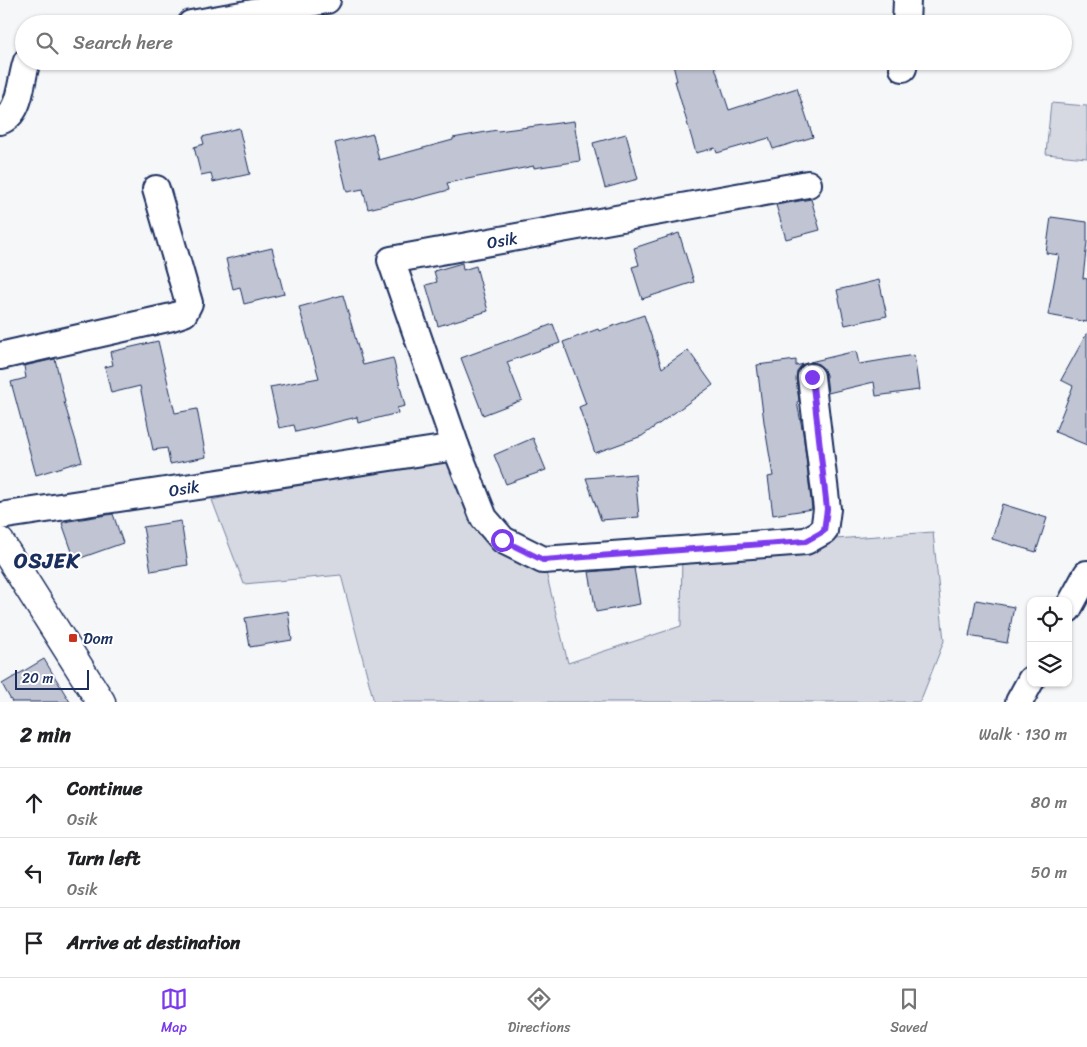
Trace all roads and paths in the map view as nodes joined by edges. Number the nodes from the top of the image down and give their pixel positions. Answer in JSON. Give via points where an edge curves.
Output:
{"nodes":[{"id":1,"x":327,"y":0,"type":"edge"},
{"id":2,"x":907,"y":0,"type":"edge"},
{"id":3,"x":242,"y":15,"type":"edge"},
{"id":4,"x":906,"y":15,"type":"edge"},
{"id":5,"x":25,"y":70,"type":"edge"},
{"id":6,"x":0,"y":121,"type":"edge"},
{"id":7,"x":808,"y":184,"type":"dead end"},
{"id":8,"x":156,"y":189,"type":"dead end"},
{"id":9,"x":0,"y":356,"type":"edge"},
{"id":10,"x":812,"y":377,"type":"dead end"},
{"id":11,"x":456,"y":447,"type":"junction"},
{"id":12,"x":0,"y":516,"type":"edge"},
{"id":13,"x":3,"y":553,"type":"edge"},
{"id":14,"x":1087,"y":574,"type":"edge"},
{"id":15,"x":1072,"y":602,"type":"edge"},
{"id":16,"x":1027,"y":687,"type":"edge"},
{"id":17,"x":101,"y":702,"type":"edge"},
{"id":18,"x":1019,"y":702,"type":"edge"}],
"edges":[{"from":1,"to":3,"type":"street"},
{"from":2,"to":4,"type":"street"},
{"from":5,"to":6,"type":"street","via":[[16,106]]},
{"from":7,"to":11,"type":"street","name":"Osik","via":[[391,260]]},
{"from":8,"to":9,"type":"street","via":[[189,303],[184,313]]},
{"from":10,"to":11,"type":"street","name":"Osik","via":[[827,509],[824,531],[806,541],[543,560],[502,540],[484,518]]},
{"from":11,"to":12,"type":"street","name":"Osik"},
{"from":13,"to":17,"type":"main road"},
{"from":14,"to":15,"type":"street"},
{"from":16,"to":18,"type":"street"}]}
